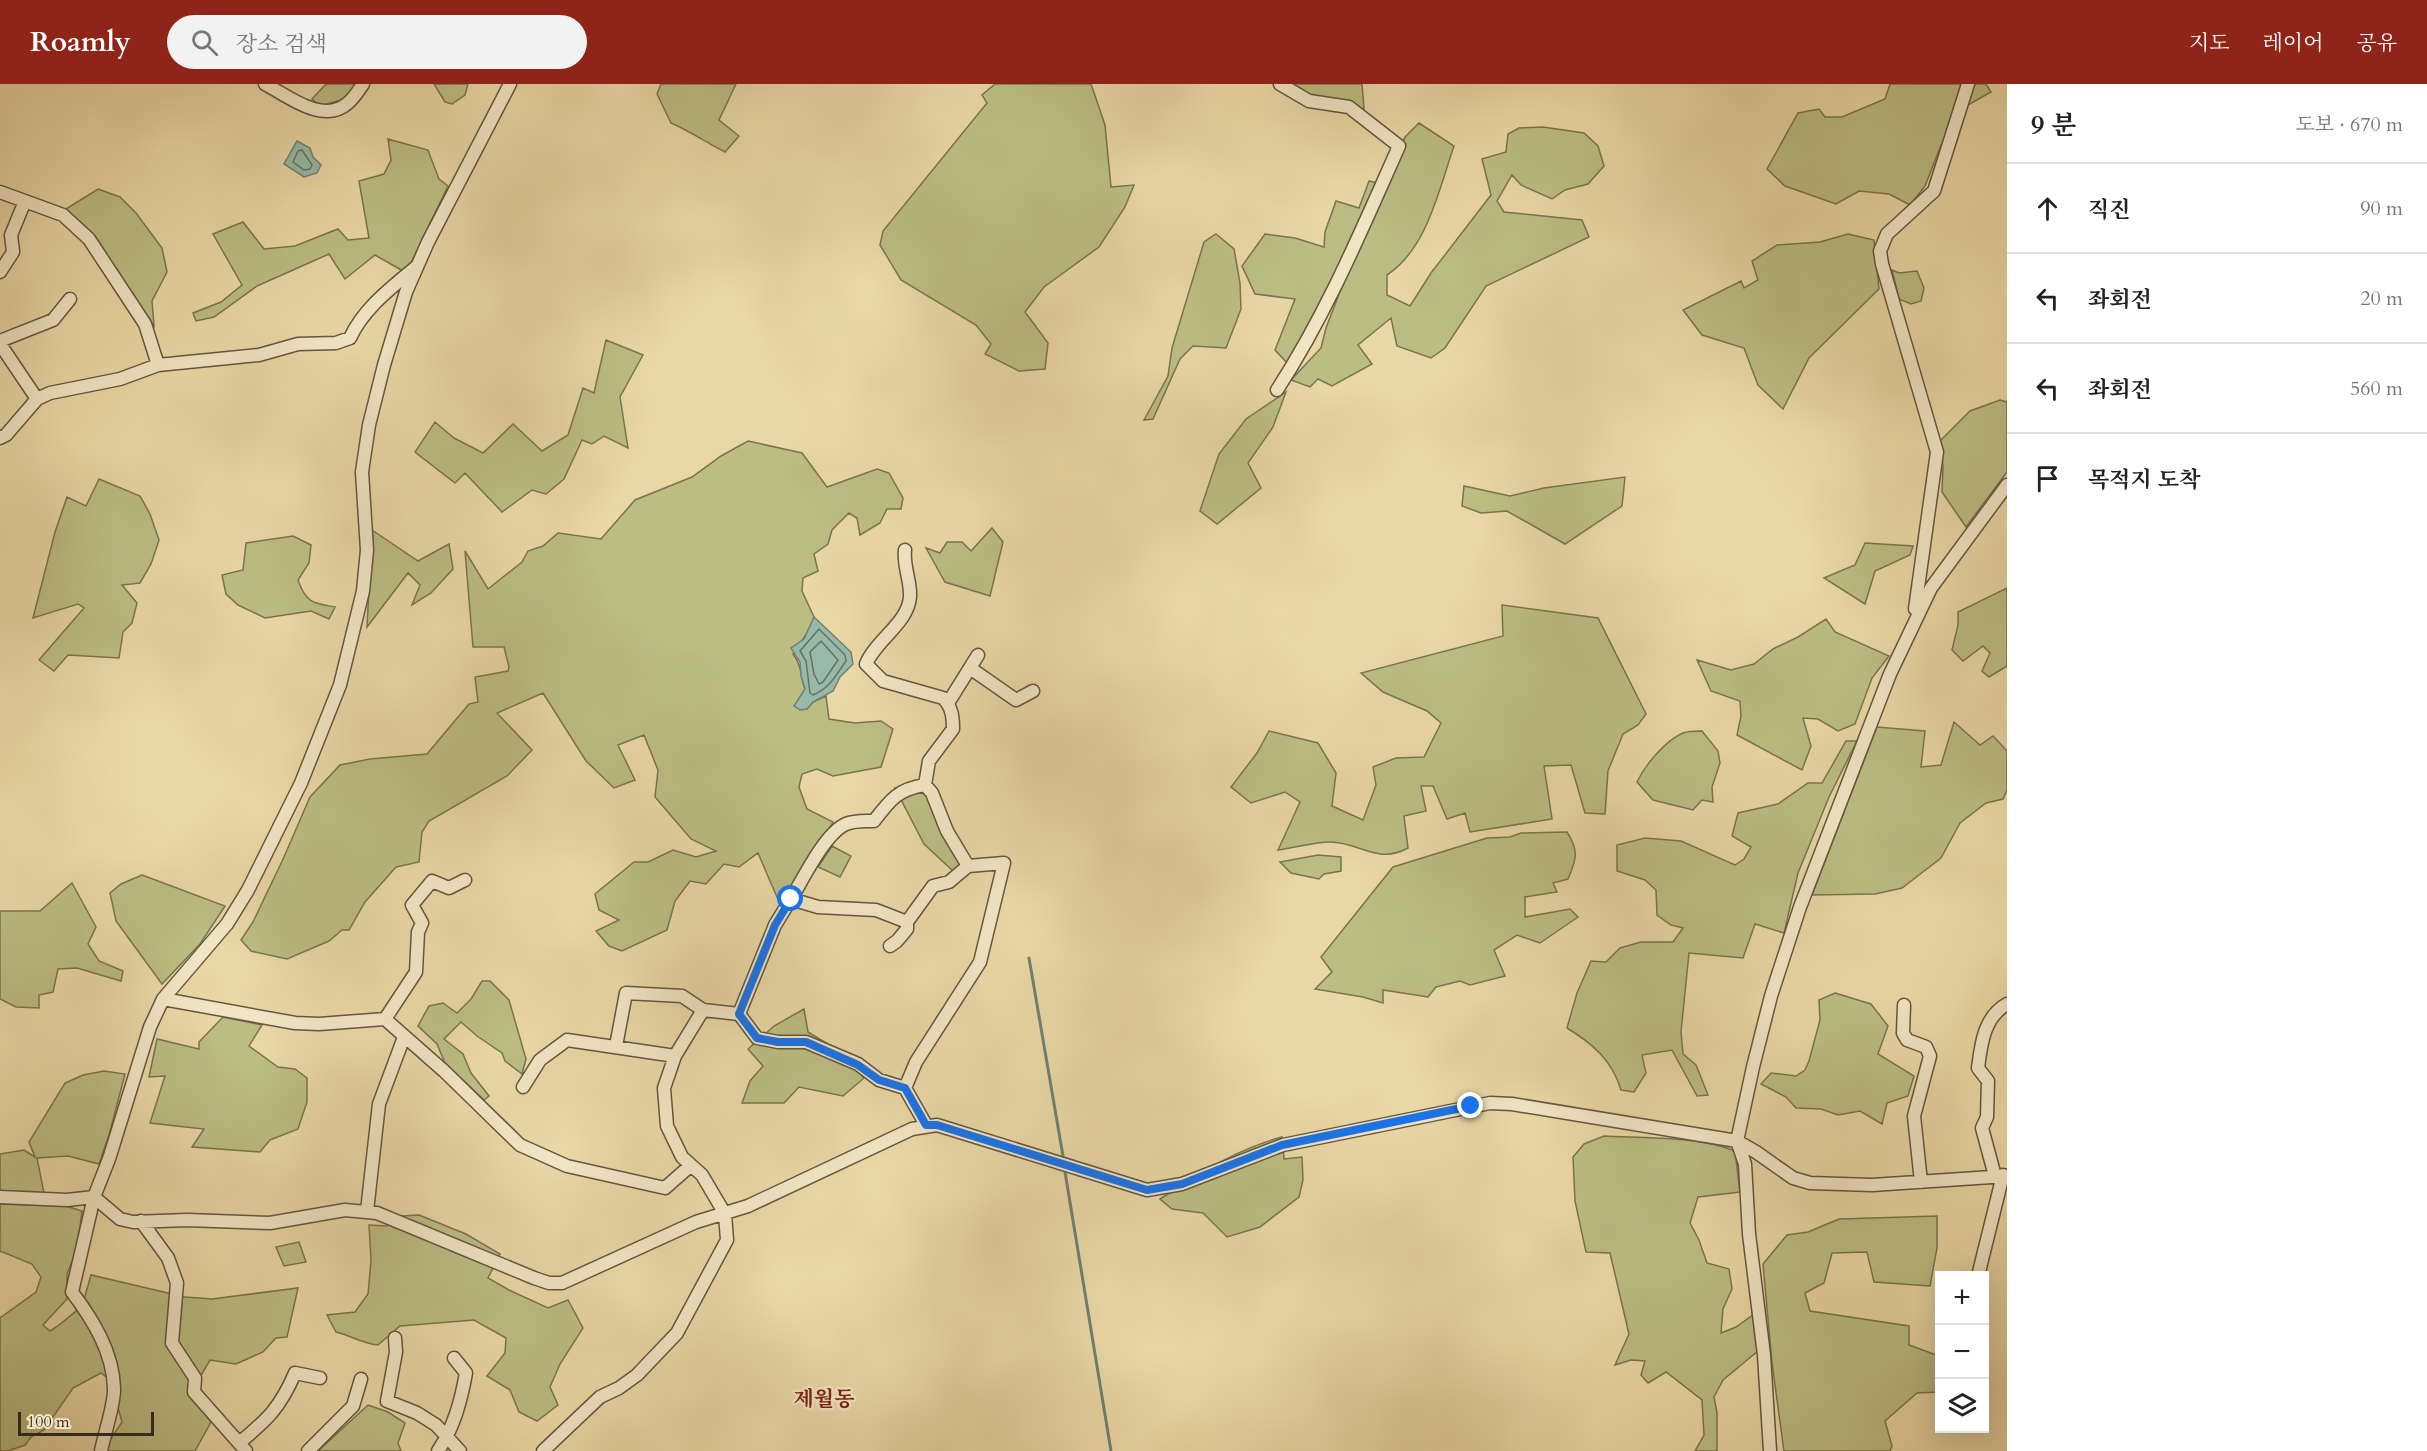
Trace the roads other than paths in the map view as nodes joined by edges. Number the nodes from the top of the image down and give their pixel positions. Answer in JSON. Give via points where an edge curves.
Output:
{"nodes":[{"id":1,"x":265,"y":84,"type":"edge"},
{"id":2,"x":363,"y":84,"type":"edge"},
{"id":3,"x":510,"y":84,"type":"edge"},
{"id":4,"x":1280,"y":84,"type":"edge"},
{"id":5,"x":1968,"y":84,"type":"edge"},
{"id":6,"x":0,"y":192,"type":"edge"},
{"id":7,"x":26,"y":201,"type":"junction"},
{"id":8,"x":419,"y":265,"type":"junction"},
{"id":9,"x":0,"y":272,"type":"edge"},
{"id":10,"x":70,"y":299,"type":"dead end"},
{"id":11,"x":0,"y":342,"type":"edge"},
{"id":12,"x":158,"y":365,"type":"junction"},
{"id":13,"x":1277,"y":390,"type":"dead end"},
{"id":14,"x":37,"y":399,"type":"junction"},
{"id":15,"x":0,"y":438,"type":"edge"},
{"id":16,"x":2007,"y":485,"type":"edge"},
{"id":17,"x":905,"y":550,"type":"dead end"},
{"id":18,"x":1914,"y":622,"type":"junction"},
{"id":19,"x":978,"y":655,"type":"dead end"},
{"id":20,"x":970,"y":668,"type":"junction"},
{"id":21,"x":1033,"y":691,"type":"dead end"},
{"id":22,"x":948,"y":703,"type":"junction"},
{"id":23,"x":925,"y":784,"type":"junction"},
{"id":24,"x":968,"y":866,"type":"junction"},
{"id":25,"x":465,"y":880,"type":"dead end"},
{"id":26,"x":791,"y":899,"type":"junction"},
{"id":27,"x":907,"y":922,"type":"junction"},
{"id":28,"x":890,"y":946,"type":"dead end"},
{"id":29,"x":163,"y":999,"type":"junction"},
{"id":30,"x":2007,"y":1004,"type":"edge"},
{"id":31,"x":1904,"y":1005,"type":"dead end"},
{"id":32,"x":703,"y":1010,"type":"junction"},
{"id":33,"x":739,"y":1014,"type":"junction"},
{"id":34,"x":385,"y":1019,"type":"junction"},
{"id":35,"x":404,"y":1037,"type":"junction"},
{"id":36,"x":616,"y":1046,"type":"junction"},
{"id":37,"x":675,"y":1056,"type":"junction"},
{"id":38,"x":523,"y":1087,"type":"dead end"},
{"id":39,"x":905,"y":1088,"type":"junction"},
{"id":40,"x":926,"y":1125,"type":"junction"},
{"id":41,"x":1737,"y":1141,"type":"junction"},
{"id":42,"x":690,"y":1166,"type":"junction"},
{"id":43,"x":2002,"y":1176,"type":"edge"},
{"id":44,"x":1921,"y":1182,"type":"junction"},
{"id":45,"x":0,"y":1197,"type":"edge"},
{"id":46,"x":94,"y":1197,"type":"junction"},
{"id":47,"x":367,"y":1211,"type":"junction"},
{"id":48,"x":725,"y":1214,"type":"junction"},
{"id":49,"x":141,"y":1221,"type":"junction"},
{"id":50,"x":1979,"y":1271,"type":"edge"},
{"id":51,"x":395,"y":1338,"type":"dead end"},
{"id":52,"x":454,"y":1358,"type":"dead end"},
{"id":53,"x":320,"y":1378,"type":"dead end"},
{"id":54,"x":361,"y":1379,"type":"dead end"},
{"id":55,"x":447,"y":1437,"type":"junction"},
{"id":56,"x":242,"y":1447,"type":"edge"},
{"id":57,"x":100,"y":1451,"type":"edge"},
{"id":58,"x":308,"y":1451,"type":"edge"},
{"id":59,"x":438,"y":1451,"type":"edge"},
{"id":60,"x":460,"y":1451,"type":"edge"},
{"id":61,"x":543,"y":1451,"type":"edge"},
{"id":62,"x":1770,"y":1451,"type":"edge"}],
"edges":[{"from":1,"to":2,"type":"street","via":[[312,109],[327,111],[348,103]]},
{"from":3,"to":8,"type":"street"},
{"from":4,"to":13,"type":"street","via":[[1309,101],[1349,107],[1399,146],[1328,303]]},
{"from":5,"to":18,"type":"street","via":[[1934,190],[1887,234],[1880,251],[1937,452]]},
{"from":6,"to":7,"type":"street"},
{"from":7,"to":9,"type":"street","via":[[11,235],[13,252]]},
{"from":7,"to":12,"type":"street","via":[[63,214],[89,238],[145,324]]},
{"from":8,"to":12,"type":"street","via":[[357,321],[350,338],[336,343],[298,344],[259,355]]},
{"from":8,"to":29,"type":"street","via":[[406,292],[369,425],[362,472],[367,550],[363,591],[340,685],[301,783],[248,890],[227,924]]},
{"from":10,"to":11,"type":"street","via":[[53,320]]},
{"from":11,"to":14,"type":"street"},
{"from":12,"to":14,"type":"street","via":[[120,379]]},
{"from":14,"to":15,"type":"street"},
{"from":16,"to":18,"type":"street","via":[[1931,588]]},
{"from":17,"to":22,"type":"street","via":[[910,597],[904,614],[866,664],[883,681],[944,698]]},
{"from":18,"to":41,"type":"street","via":[[1869,724],[1800,907],[1771,996]]},
{"from":19,"to":20,"type":"street"},
{"from":20,"to":21,"type":"street","via":[[1016,700]]},
{"from":20,"to":22,"type":"street"},
{"from":22,"to":23,"type":"street","via":[[953,729],[929,761]]},
{"from":23,"to":24,"type":"street"},
{"from":23,"to":26,"type":"street","via":[[898,794],[874,821],[844,824],[831,836]]},
{"from":24,"to":27,"type":"street","via":[[949,882],[933,886]]},
{"from":24,"to":39,"type":"street","via":[[1004,863],[980,962],[916,1062]]},
{"from":25,"to":34,"type":"street","via":[[449,888],[432,881],[412,905],[422,923],[416,972]]},
{"from":26,"to":27,"type":"street","via":[[818,907],[876,910]]},
{"from":26,"to":33,"type":"street","via":[[775,925]]},
{"from":27,"to":28,"type":"street","via":[[907,929]]},
{"from":29,"to":34,"type":"street","via":[[295,1023]]},
{"from":29,"to":46,"type":"street","via":[[137,1062]]},
{"from":30,"to":43,"type":"street","via":[[1983,1032],[1978,1068],[1988,1081],[1987,1117],[1982,1128]]},
{"from":31,"to":44,"type":"street","via":[[1903,1033],[1907,1040],[1926,1047],[1930,1056],[1914,1116]]},
{"from":32,"to":33,"type":"street"},
{"from":32,"to":36,"type":"street","via":[[682,996],[627,993]]},
{"from":32,"to":37,"type":"street"},
{"from":33,"to":39,"type":"street","via":[[757,1038],[806,1042],[858,1065],[879,1080]]},
{"from":34,"to":35,"type":"street"},
{"from":35,"to":42,"type":"street","via":[[520,1145],[543,1157],[665,1188]]},
{"from":35,"to":47,"type":"street","via":[[379,1104]]},
{"from":36,"to":37,"type":"street"},
{"from":36,"to":38,"type":"street","via":[[567,1040],[540,1060]]},
{"from":37,"to":42,"type":"street","via":[[664,1088],[667,1126]]},
{"from":39,"to":40,"type":"street"},
{"from":40,"to":41,"type":"street","via":[[937,1125],[1147,1190],[1182,1184],[1282,1145],[1490,1103]]},
{"from":40,"to":48,"type":"street"},
{"from":41,"to":44,"type":"street","via":[[1793,1178],[1810,1183]]},
{"from":41,"to":62,"type":"street","via":[[1745,1164]]},
{"from":42,"to":48,"type":"street","via":[[702,1175]]},
{"from":43,"to":44,"type":"street"},
{"from":43,"to":50,"type":"street"},
{"from":45,"to":46,"type":"street"},
{"from":46,"to":49,"type":"street","via":[[120,1219]]},
{"from":46,"to":57,"type":"street","via":[[72,1292],[107,1349],[115,1389]]},
{"from":47,"to":48,"type":"street","via":[[555,1283],[574,1280],[696,1222]]},
{"from":47,"to":49,"type":"street","via":[[345,1210],[270,1223]]},
{"from":48,"to":61,"type":"street","via":[[727,1240],[676,1333],[637,1375],[600,1397]]},
{"from":49,"to":56,"type":"street","via":[[168,1258],[177,1283],[172,1343],[195,1378],[194,1392]]},
{"from":51,"to":55,"type":"street","via":[[387,1401],[417,1413]]},
{"from":52,"to":55,"type":"street","via":[[466,1373],[461,1403]]},
{"from":53,"to":56,"type":"street","via":[[295,1373],[270,1417]]},
{"from":54,"to":58,"type":"street","via":[[353,1406]]},
{"from":55,"to":59,"type":"street"},
{"from":55,"to":60,"type":"street"}]}
